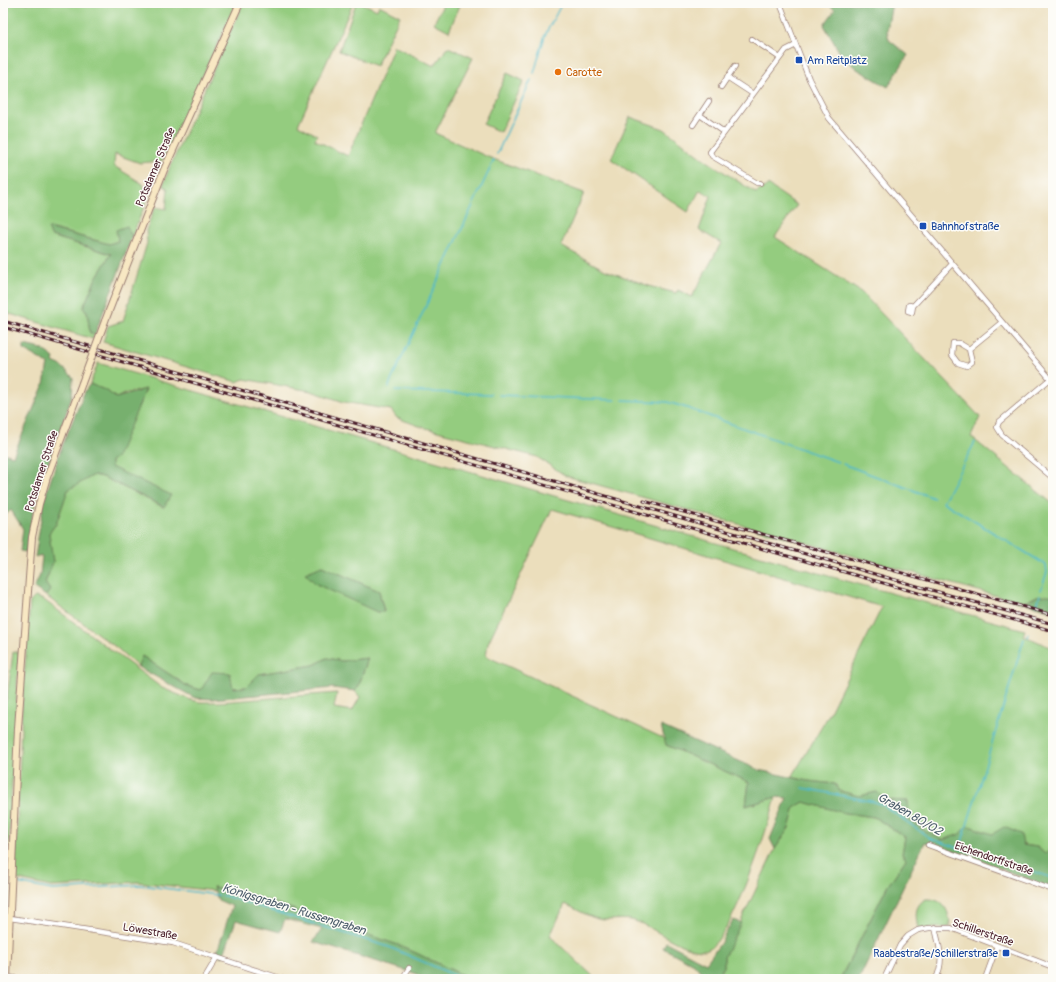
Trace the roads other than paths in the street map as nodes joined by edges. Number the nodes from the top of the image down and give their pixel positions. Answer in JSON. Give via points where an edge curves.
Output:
{"nodes":[{"id":1,"x":240,"y":3,"type":"edge"},
{"id":2,"x":780,"y":3,"type":"edge"},
{"id":3,"x":752,"y":39,"type":"dead end"},
{"id":4,"x":796,"y":45,"type":"junction"},
{"id":5,"x":780,"y":58,"type":"junction"},
{"id":6,"x":736,"y":66,"type":"dead end"},
{"id":7,"x":728,"y":77,"type":"junction"},
{"id":8,"x":721,"y":87,"type":"dead end"},
{"id":9,"x":753,"y":94,"type":"junction"},
{"id":10,"x":710,"y":101,"type":"dead end"},
{"id":11,"x":700,"y":115,"type":"junction"},
{"id":12,"x":693,"y":124,"type":"dead end"},
{"id":13,"x":724,"y":132,"type":"junction"},
{"id":14,"x":760,"y":183,"type":"dead end"},
{"id":15,"x":952,"y":264,"type":"junction"},
{"id":16,"x":913,"y":306,"type":"dead end"},
{"id":17,"x":1002,"y":322,"type":"junction"},
{"id":18,"x":968,"y":349,"type":"junction"},
{"id":19,"x":1052,"y":380,"type":"edge"},
{"id":20,"x":1052,"y":474,"type":"edge"},
{"id":21,"x":928,"y":844,"type":"dead end"},
{"id":22,"x":1053,"y":890,"type":"edge"},
{"id":23,"x":10,"y":918,"type":"junction"},
{"id":24,"x":935,"y":927,"type":"junction"},
{"id":25,"x":6,"y":930,"type":"edge"},
{"id":26,"x":998,"y":946,"type":"junction"},
{"id":27,"x":217,"y":957,"type":"junction"},
{"id":28,"x":1053,"y":967,"type":"edge"},
{"id":29,"x":409,"y":968,"type":"dead end"},
{"id":30,"x":7,"y":978,"type":"edge"},
{"id":31,"x":20,"y":979,"type":"edge"},
{"id":32,"x":204,"y":979,"type":"edge"},
{"id":33,"x":283,"y":979,"type":"edge"},
{"id":34,"x":402,"y":979,"type":"edge"},
{"id":35,"x":884,"y":979,"type":"edge"},
{"id":36,"x":936,"y":979,"type":"edge"},
{"id":37,"x":985,"y":979,"type":"edge"}],
"edges":[{"from":1,"to":23,"type":"street","name":"Potsdamer Straße","bridge":true,"via":[[164,170],[43,490],[32,537],[18,728]]},
{"from":2,"to":4,"type":"street"},
{"from":3,"to":5,"type":"street"},
{"from":4,"to":5,"type":"street","via":[[786,50]]},
{"from":4,"to":15,"type":"street","via":[[809,79],[829,118]]},
{"from":5,"to":9,"type":"street"},
{"from":6,"to":7,"type":"street"},
{"from":7,"to":8,"type":"street"},
{"from":7,"to":9,"type":"street"},
{"from":9,"to":13,"type":"street"},
{"from":10,"to":11,"type":"street"},
{"from":11,"to":12,"type":"street"},
{"from":11,"to":13,"type":"street"},
{"from":13,"to":14,"type":"street","via":[[710,154]]},
{"from":15,"to":16,"type":"street"},
{"from":15,"to":17,"type":"street"},
{"from":17,"to":18,"type":"street"},
{"from":17,"to":19,"type":"street"},
{"from":18,"to":18,"type":"street","via":[[959,343],[953,343],[952,355],[958,363],[967,366],[972,362]]},
{"from":19,"to":20,"type":"street","via":[[999,422],[997,427],[1002,435]]},
{"from":21,"to":22,"type":"street","name":"Eichendorffstraße"},
{"from":23,"to":25,"type":"street","name":"Potsdamer Straße"},
{"from":23,"to":27,"type":"street","name":"Löwestraße","via":[[154,939]]},
{"from":24,"to":26,"type":"street","name":"Schillerstraße","via":[[951,928]]},
{"from":24,"to":35,"type":"street","name":"Schillerstraße","via":[[918,930],[908,936],[900,945]]},
{"from":24,"to":36,"type":"street","via":[[942,958]]},
{"from":25,"to":30,"type":"street","name":"Potsdamer Straße"},
{"from":26,"to":28,"type":"street","name":"Schillerstraße"},
{"from":26,"to":37,"type":"street"},
{"from":27,"to":32,"type":"street"},
{"from":27,"to":33,"type":"street","name":"Löwestraße"},
{"from":29,"to":34,"type":"street"},
{"from":30,"to":31,"type":"street"}]}
